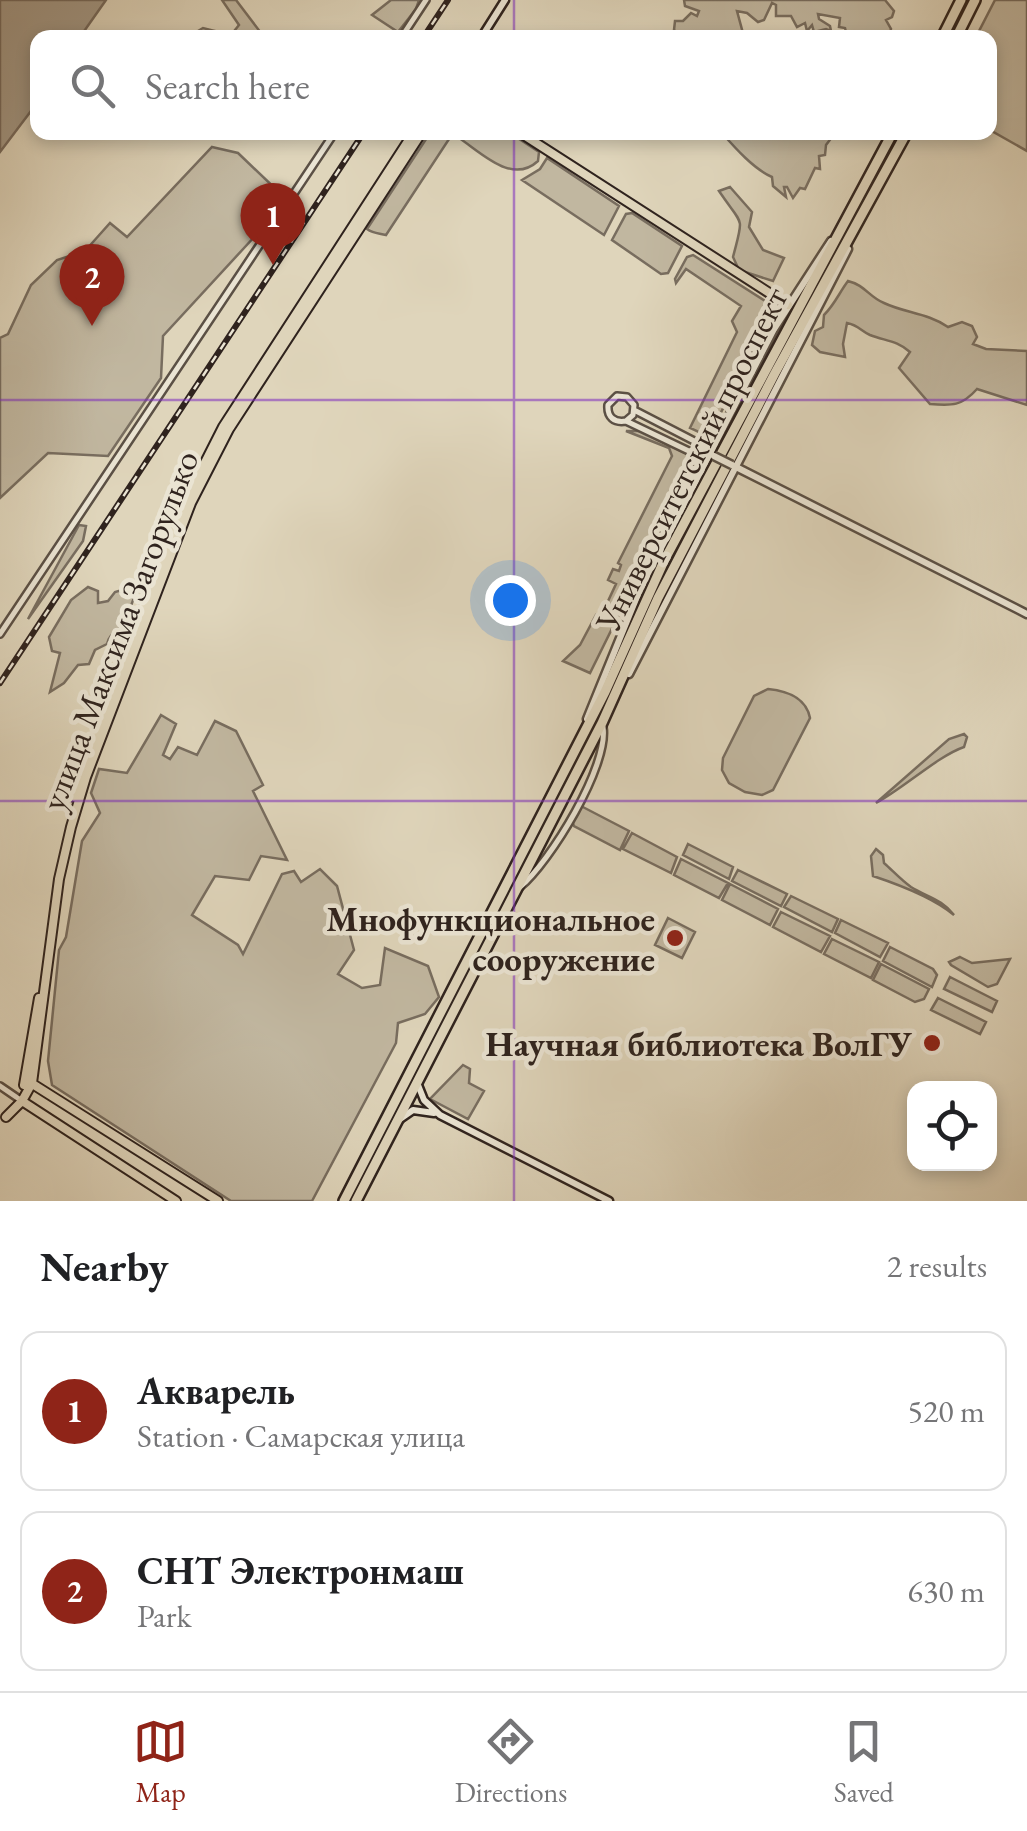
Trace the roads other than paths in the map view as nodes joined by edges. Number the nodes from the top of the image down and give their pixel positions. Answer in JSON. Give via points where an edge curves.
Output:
{"nodes":[{"id":1,"x":426,"y":0,"type":"edge"},
{"id":2,"x":505,"y":0,"type":"edge"},
{"id":3,"x":961,"y":0,"type":"edge"},
{"id":4,"x":975,"y":0,"type":"edge"},
{"id":5,"x":406,"y":30,"type":"edge"},
{"id":6,"x":486,"y":30,"type":"edge"},
{"id":7,"x":946,"y":30,"type":"edge"},
{"id":8,"x":960,"y":30,"type":"edge"},
{"id":9,"x":330,"y":140,"type":"edge"},
{"id":10,"x":409,"y":140,"type":"edge"},
{"id":11,"x":417,"y":140,"type":"edge"},
{"id":12,"x":531,"y":140,"type":"edge"},
{"id":13,"x":890,"y":140,"type":"edge"},
{"id":14,"x":903,"y":140,"type":"edge"},
{"id":15,"x":877,"y":192,"type":"junction"},
{"id":16,"x":793,"y":308,"type":"junction"},
{"id":17,"x":812,"y":308,"type":"junction"},
{"id":18,"x":634,"y":410,"type":"junction"},
{"id":19,"x":626,"y":421,"type":"junction"},
{"id":20,"x":712,"y":455,"type":"junction"},
{"id":21,"x":734,"y":466,"type":"junction"},
{"id":22,"x":1027,"y":614,"type":"edge"},
{"id":23,"x":0,"y":634,"type":"edge"},
{"id":24,"x":602,"y":723,"type":"junction"},
{"id":25,"x":576,"y":747,"type":"junction"},
{"id":26,"x":514,"y":892,"type":"junction"},
{"id":27,"x":28,"y":1084,"type":"junction"},
{"id":28,"x":418,"y":1084,"type":"junction"},
{"id":29,"x":0,"y":1086,"type":"edge"},
{"id":30,"x":20,"y":1100,"type":"junction"},
{"id":31,"x":440,"y":1114,"type":"junction"},
{"id":32,"x":3,"y":1121,"type":"edge"},
{"id":33,"x":396,"y":1124,"type":"junction"},
{"id":34,"x":176,"y":1201,"type":"edge"},
{"id":35,"x":218,"y":1201,"type":"edge"},
{"id":36,"x":344,"y":1201,"type":"edge"},
{"id":37,"x":356,"y":1201,"type":"edge"},
{"id":38,"x":610,"y":1201,"type":"edge"}],
"edges":[{"from":1,"to":5,"type":"street"},
{"from":2,"to":6,"type":"street"},
{"from":3,"to":7,"type":"highway"},
{"from":4,"to":8,"type":"highway"},
{"from":9,"to":23,"type":"street"},
{"from":10,"to":27,"type":"main road","name":"улица Максима Загорулько","via":[[223,427],[167,546],[65,830]]},
{"from":11,"to":27,"type":"main road","name":"улица Максима Загорулько","via":[[229,429],[187,513],[71,827]]},
{"from":12,"to":16,"type":"main road"},
{"from":13,"to":16,"type":"highway","name":"Университетский проспект"},
{"from":14,"to":15,"type":"highway"},
{"from":15,"to":17,"type":"highway","name":"Университетский проспект"},
{"from":15,"to":21,"type":"street","name":"Университетский проспект"},
{"from":16,"to":17,"type":"street"},
{"from":16,"to":20,"type":"street","name":"Университетский проспект"},
{"from":16,"to":25,"type":"highway","name":"Университетский проспект"},
{"from":17,"to":24,"type":"highway","name":"Университетский проспект","via":[[658,598]]},
{"from":18,"to":19,"type":"street"},
{"from":18,"to":19,"type":"street","via":[[622,396],[609,402],[610,416]]},
{"from":18,"to":20,"type":"street"},
{"from":19,"to":20,"type":"street","via":[[693,453]]},
{"from":20,"to":21,"type":"street","bridge":true},
{"from":20,"to":25,"type":"street","name":"Университетский проспект","via":[[625,620]]},
{"from":21,"to":22,"type":"street"},
{"from":21,"to":24,"type":"street","name":"Университетский проспект"},
{"from":24,"to":26,"type":"highway","name":"Университетский проспект"},
{"from":24,"to":26,"type":"street","via":[[601,755],[578,802],[533,876]]},
{"from":25,"to":36,"type":"highway","name":"Университетский проспект"},
{"from":26,"to":28,"type":"highway","name":"Университетский проспект"},
{"from":27,"to":30,"type":"main road"},
{"from":27,"to":35,"type":"main road"},
{"from":28,"to":31,"type":"street"},
{"from":28,"to":33,"type":"highway","name":"Университетский проспект"},
{"from":29,"to":30,"type":"street"},
{"from":30,"to":32,"type":"main road"},
{"from":30,"to":34,"type":"main road"},
{"from":31,"to":33,"type":"street","via":[[413,1110]]},
{"from":31,"to":38,"type":"street"},
{"from":33,"to":37,"type":"highway","name":"Университетский проспект"}]}
